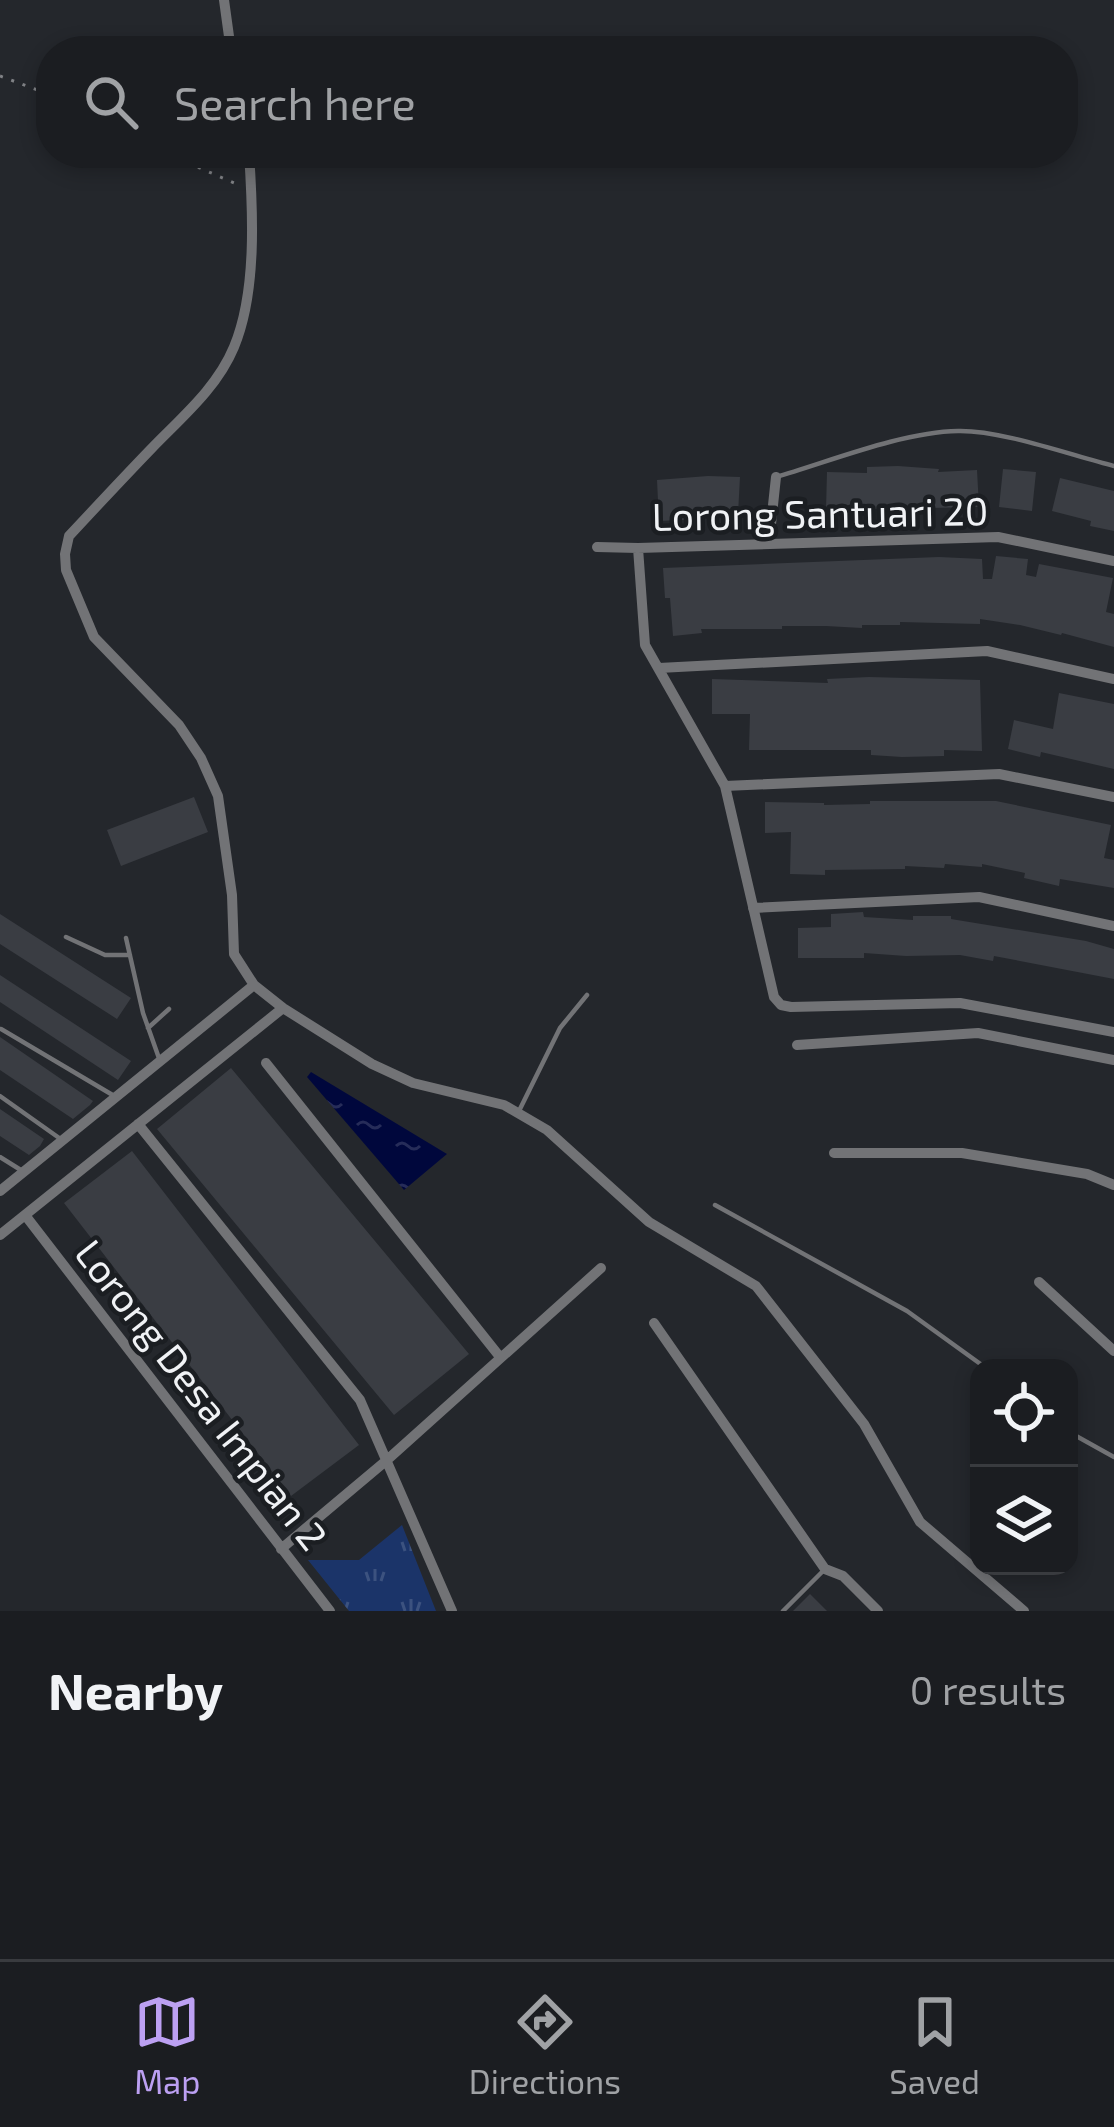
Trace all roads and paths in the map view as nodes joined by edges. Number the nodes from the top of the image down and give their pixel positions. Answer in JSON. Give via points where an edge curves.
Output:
{"nodes":[{"id":1,"x":224,"y":0,"type":"edge"},
{"id":2,"x":229,"y":36,"type":"edge"},
{"id":3,"x":0,"y":76,"type":"edge"},
{"id":4,"x":36,"y":89,"type":"edge"},
{"id":5,"x":200,"y":168,"type":"edge"},
{"id":6,"x":250,"y":168,"type":"edge"},
{"id":7,"x":252,"y":190,"type":"junction"},
{"id":8,"x":1114,"y":466,"type":"edge"},
{"id":9,"x":776,"y":477,"type":"joint"},
{"id":10,"x":770,"y":542,"type":"junction"},
{"id":11,"x":597,"y":547,"type":"dead end"},
{"id":12,"x":638,"y":548,"type":"junction"},
{"id":13,"x":1114,"y":561,"type":"edge"},
{"id":14,"x":659,"y":668,"type":"junction"},
{"id":15,"x":1114,"y":679,"type":"edge"},
{"id":16,"x":725,"y":787,"type":"junction"},
{"id":17,"x":1114,"y":797,"type":"edge"},
{"id":18,"x":753,"y":908,"type":"junction"},
{"id":19,"x":1114,"y":926,"type":"edge"},
{"id":20,"x":66,"y":937,"type":"dead end"},
{"id":21,"x":126,"y":938,"type":"dead end"},
{"id":22,"x":130,"y":956,"type":"junction"},
{"id":23,"x":254,"y":985,"type":"junction"},
{"id":24,"x":586,"y":995,"type":"dead end"},
{"id":25,"x":283,"y":1008,"type":"junction"},
{"id":26,"x":169,"y":1009,"type":"dead end"},
{"id":27,"x":148,"y":1028,"type":"junction"},
{"id":28,"x":2,"y":1029,"type":"edge"},
{"id":29,"x":1114,"y":1032,"type":"edge"},
{"id":30,"x":797,"y":1045,"type":"dead end"},
{"id":31,"x":1114,"y":1060,"type":"edge"},
{"id":32,"x":160,"y":1061,"type":"junction"},
{"id":33,"x":266,"y":1064,"type":"dead end"},
{"id":34,"x":0,"y":1096,"type":"edge"},
{"id":35,"x":116,"y":1097,"type":"junction"},
{"id":36,"x":518,"y":1113,"type":"junction"},
{"id":37,"x":138,"y":1124,"type":"junction"},
{"id":38,"x":62,"y":1140,"type":"junction"},
{"id":39,"x":834,"y":1153,"type":"dead end"},
{"id":40,"x":0,"y":1156,"type":"edge"},
{"id":41,"x":24,"y":1172,"type":"junction"},
{"id":42,"x":1114,"y":1185,"type":"edge"},
{"id":43,"x":0,"y":1191,"type":"edge"},
{"id":44,"x":715,"y":1205,"type":"dead end"},
{"id":45,"x":25,"y":1215,"type":"junction"},
{"id":46,"x":0,"y":1234,"type":"edge"},
{"id":47,"x":601,"y":1268,"type":"dead end"},
{"id":48,"x":1039,"y":1282,"type":"dead end"},
{"id":49,"x":654,"y":1323,"type":"dead end"},
{"id":50,"x":1114,"y":1352,"type":"edge"},
{"id":51,"x":500,"y":1357,"type":"junction"},
{"id":52,"x":974,"y":1359,"type":"edge"},
{"id":53,"x":1078,"y":1437,"type":"edge"},
{"id":54,"x":1114,"y":1457,"type":"edge"},
{"id":55,"x":387,"y":1460,"type":"junction"},
{"id":56,"x":281,"y":1550,"type":"junction"},
{"id":57,"x":825,"y":1569,"type":"junction"},
{"id":58,"x":329,"y":1611,"type":"edge"},
{"id":59,"x":452,"y":1611,"type":"edge"},
{"id":60,"x":783,"y":1611,"type":"edge"},
{"id":61,"x":878,"y":1611,"type":"edge"},
{"id":62,"x":1024,"y":1611,"type":"edge"}],
"edges":[{"from":1,"to":2,"type":"street"},
{"from":3,"to":4,"type":"path"},
{"from":5,"to":7,"type":"path"},
{"from":6,"to":7,"type":"street"},
{"from":7,"to":23,"type":"street","via":[[247,287],[234,346],[211,388],[68,536],[65,554],[94,637],[178,725],[218,796],[234,953]]},
{"from":8,"to":9,"type":"lane","via":[[962,431]]},
{"from":9,"to":10,"type":"street"},
{"from":10,"to":12,"type":"street","name":"Lorong Santuari 20"},
{"from":10,"to":13,"type":"street","name":"Lorong Santuari 20","via":[[998,537]]},
{"from":11,"to":12,"type":"street","name":"Lorong Santuari 20"},
{"from":12,"to":14,"type":"street","via":[[645,644]]},
{"from":14,"to":15,"type":"street","via":[[987,651]]},
{"from":14,"to":16,"type":"street"},
{"from":16,"to":17,"type":"street","via":[[999,774]]},
{"from":16,"to":18,"type":"street"},
{"from":18,"to":19,"type":"street","via":[[979,897]]},
{"from":18,"to":29,"type":"street","via":[[781,1005],[960,1003]]},
{"from":20,"to":22,"type":"lane","via":[[105,955]]},
{"from":21,"to":22,"type":"lane"},
{"from":22,"to":27,"type":"lane"},
{"from":23,"to":25,"type":"street"},
{"from":23,"to":32,"type":"street"},
{"from":24,"to":36,"type":"lane","via":[[560,1028]]},
{"from":25,"to":36,"type":"street","via":[[413,1083]]},
{"from":25,"to":37,"type":"street"},
{"from":26,"to":27,"type":"lane"},
{"from":27,"to":32,"type":"lane"},
{"from":28,"to":35,"type":"lane"},
{"from":30,"to":31,"type":"street","via":[[978,1033]]},
{"from":32,"to":35,"type":"street"},
{"from":33,"to":51,"type":"street"},
{"from":34,"to":38,"type":"lane"},
{"from":35,"to":38,"type":"street"},
{"from":36,"to":62,"type":"street","via":[[649,1222],[756,1286],[864,1424],[920,1522]]},
{"from":37,"to":45,"type":"street"},
{"from":37,"to":55,"type":"street","via":[[359,1400]]},
{"from":38,"to":41,"type":"street"},
{"from":39,"to":42,"type":"street","via":[[962,1153]]},
{"from":40,"to":41,"type":"lane"},
{"from":41,"to":43,"type":"street"},
{"from":44,"to":52,"type":"lane","via":[[908,1311]]},
{"from":45,"to":46,"type":"street"},
{"from":45,"to":56,"type":"street","name":"Lorong Desa Impian 2"},
{"from":47,"to":51,"type":"street"},
{"from":48,"to":50,"type":"street"},
{"from":49,"to":57,"type":"street"},
{"from":51,"to":55,"type":"street"},
{"from":53,"to":54,"type":"lane"},
{"from":55,"to":56,"type":"street"},
{"from":55,"to":59,"type":"street"},
{"from":56,"to":58,"type":"street","name":"Lorong Desa Impian 2"},
{"from":57,"to":60,"type":"lane"},
{"from":57,"to":61,"type":"street"}]}
